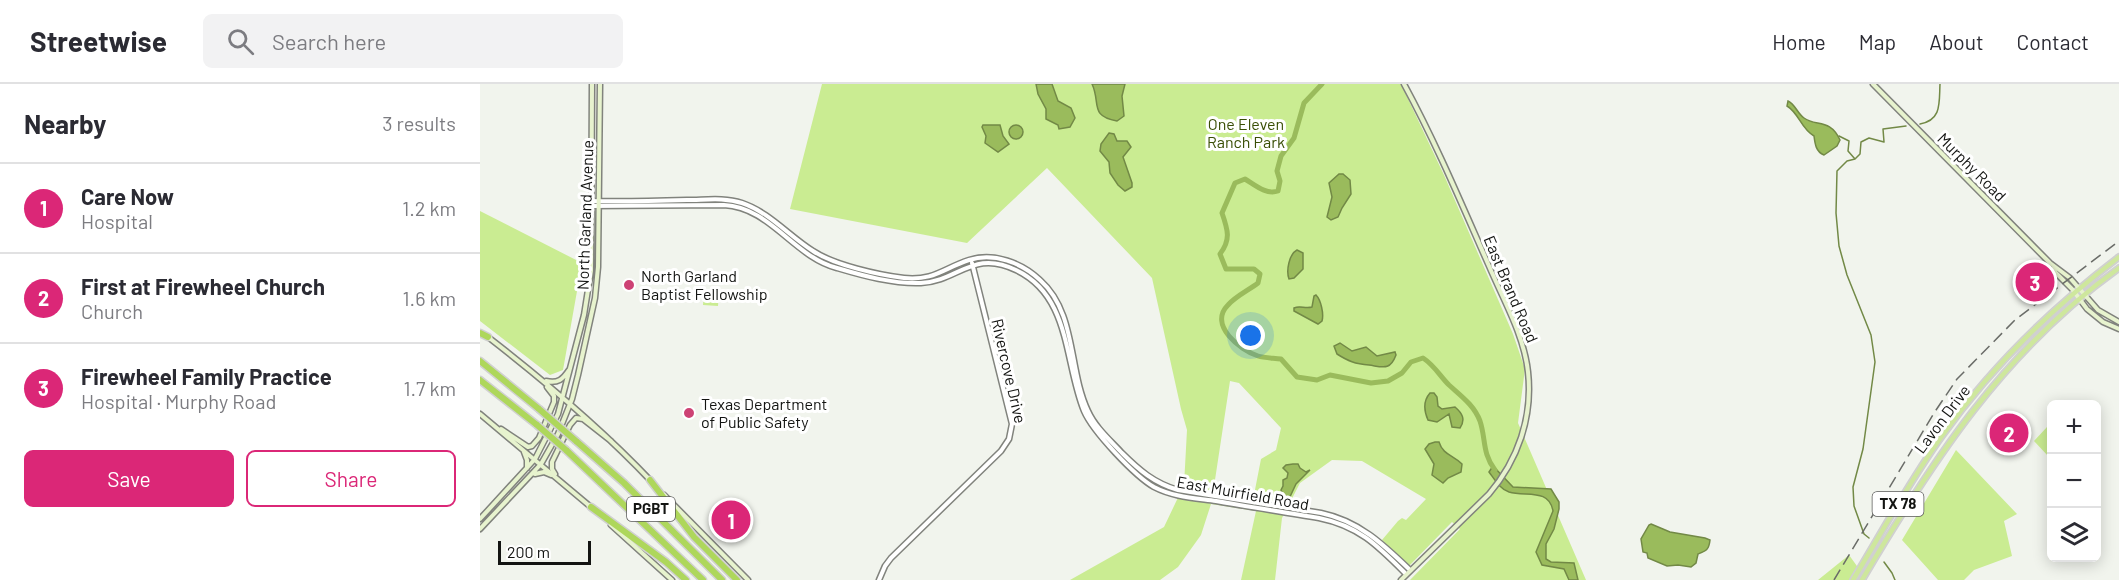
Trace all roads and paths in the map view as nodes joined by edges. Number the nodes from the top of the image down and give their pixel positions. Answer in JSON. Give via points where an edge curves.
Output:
{"nodes":[{"id":1,"x":592,"y":84,"type":"edge"},
{"id":2,"x":600,"y":84,"type":"edge"},
{"id":3,"x":1404,"y":84,"type":"edge"},
{"id":4,"x":1873,"y":84,"type":"edge"},
{"id":5,"x":592,"y":204,"type":"junction"},
{"id":6,"x":599,"y":204,"type":"junction"},
{"id":7,"x":2119,"y":257,"type":"edge"},
{"id":8,"x":971,"y":259,"type":"junction"},
{"id":9,"x":972,"y":265,"type":"junction"},
{"id":10,"x":2119,"y":268,"type":"edge"},
{"id":11,"x":2077,"y":291,"type":"junction"},
{"id":12,"x":2084,"y":295,"type":"junction"},
{"id":13,"x":2079,"y":299,"type":"junction"},
{"id":14,"x":2119,"y":322,"type":"edge"},
{"id":15,"x":2119,"y":330,"type":"edge"},
{"id":16,"x":480,"y":332,"type":"edge"},
{"id":17,"x":488,"y":337,"type":"joint"},
{"id":18,"x":480,"y":361,"type":"edge"},
{"id":19,"x":571,"y":367,"type":"junction"},
{"id":20,"x":480,"y":380,"type":"edge"},
{"id":21,"x":543,"y":380,"type":"junction"},
{"id":22,"x":564,"y":397,"type":"junction"},
{"id":23,"x":570,"y":402,"type":"junction"},
{"id":24,"x":480,"y":414,"type":"edge"},
{"id":25,"x":497,"y":428,"type":"junction"},
{"id":26,"x":614,"y":443,"type":"junction"},
{"id":27,"x":522,"y":449,"type":"junction"},
{"id":28,"x":535,"y":459,"type":"junction"},
{"id":29,"x":541,"y":464,"type":"junction"},
{"id":30,"x":527,"y":469,"type":"junction"},
{"id":31,"x":532,"y":476,"type":"junction"},
{"id":32,"x":559,"y":479,"type":"junction"},
{"id":33,"x":650,"y":480,"type":"junction"},
{"id":34,"x":591,"y":507,"type":"junction"},
{"id":35,"x":484,"y":515,"type":"junction"},
{"id":36,"x":480,"y":519,"type":"edge"},
{"id":37,"x":490,"y":520,"type":"junction"},
{"id":38,"x":480,"y":529,"type":"edge"},
{"id":39,"x":1408,"y":572,"type":"junction"},
{"id":40,"x":672,"y":580,"type":"edge"},
{"id":41,"x":686,"y":580,"type":"edge"},
{"id":42,"x":703,"y":580,"type":"edge"},
{"id":43,"x":723,"y":580,"type":"edge"},
{"id":44,"x":736,"y":580,"type":"edge"},
{"id":45,"x":748,"y":580,"type":"edge"},
{"id":46,"x":879,"y":580,"type":"edge"},
{"id":47,"x":1401,"y":580,"type":"edge"},
{"id":48,"x":1853,"y":580,"type":"edge"},
{"id":49,"x":1862,"y":580,"type":"edge"}],
"edges":[{"from":1,"to":5,"type":"main road","name":"North Garland Avenue"},
{"from":2,"to":6,"type":"main road","name":"North Garland Avenue"},
{"from":3,"to":39,"type":"main road","name":"East Brand Road","via":[[1522,344],[1528,371],[1524,429],[1500,481]]},
{"from":4,"to":11,"type":"main road","name":"Murphy Road"},
{"from":5,"to":6,"type":"street"},
{"from":5,"to":19,"type":"main road","name":"North Garland Avenue","via":[[589,285]]},
{"from":6,"to":8,"type":"street","via":[[740,202],[764,214],[827,259],[904,278],[930,276]]},
{"from":6,"to":9,"type":"street","via":[[736,207],[761,219],[826,265],[904,283],[933,282]]},
{"from":6,"to":23,"type":"main road","name":"North Garland Avenue","via":[[595,298]]},
{"from":7,"to":11,"type":"main road","number":"TX 78"},
{"from":8,"to":9,"type":"street","name":"Rivercove Drive"},
{"from":8,"to":39,"type":"street","name":"East Muirfield Road","via":[[991,257],[1018,265],[1052,292],[1065,321],[1087,410],[1141,472],[1171,488],[1343,519],[1379,540]]},
{"from":9,"to":39,"type":"street","name":"East Muirfield Road","via":[[989,262],[1005,266],[1039,286],[1057,313],[1088,417],[1147,482],[1183,496],[1341,524],[1368,538]]},
{"from":9,"to":46,"type":"street","name":"Rivercove Drive","via":[[1012,424],[1009,439],[1002,451],[891,558]]},
{"from":10,"to":12,"type":"main road","number":"TX 78"},
{"from":11,"to":12,"type":"main road","name":"Murphy Road"},
{"from":11,"to":13,"type":"main road","name":"Murphy Road"},
{"from":11,"to":48,"type":"main road","name":"Lavon Drive","number":"TX 78","via":[[2021,342],[1946,430]]},
{"from":12,"to":13,"type":"main road","number":"TX 78"},
{"from":12,"to":14,"type":"main road","name":"Murphy Road","via":[[2103,314]]},
{"from":13,"to":15,"type":"main road","name":"Murphy Road","via":[[2098,319]]},
{"from":13,"to":49,"type":"main road","name":"Lavon Drive","number":"TX 78","via":[[2012,364],[1963,422]]},
{"from":16,"to":17,"type":"highway"},
{"from":17,"to":21,"type":"main road"},
{"from":18,"to":43,"type":"highway","number":"PGBT","bridge":true,"via":[[624,483]]},
{"from":19,"to":21,"type":"main road","via":[[555,383]]},
{"from":19,"to":22,"type":"main road","name":"North Garland Avenue"},
{"from":20,"to":42,"type":"highway","number":"PGBT","bridge":true,"via":[[566,450]]},
{"from":21,"to":22,"type":"main road"},
{"from":21,"to":25,"type":"main road","via":[[554,402],[535,443],[528,447]]},
{"from":22,"to":23,"type":"main road"},
{"from":22,"to":28,"type":"main road","name":"North Garland Avenue"},
{"from":23,"to":26,"type":"main road"},
{"from":23,"to":29,"type":"main road","name":"North Garland Avenue"},
{"from":24,"to":25,"type":"main road"},
{"from":25,"to":27,"type":"main road"},
{"from":26,"to":32,"type":"main road","via":[[583,419],[573,420],[551,465]]},
{"from":26,"to":33,"type":"main road"},
{"from":27,"to":28,"type":"main road"},
{"from":27,"to":30,"type":"main road"},
{"from":28,"to":29,"type":"main road"},
{"from":28,"to":30,"type":"main road","name":"North Garland Avenue"},
{"from":29,"to":31,"type":"main road","name":"North Garland Avenue"},
{"from":29,"to":32,"type":"main road"},
{"from":30,"to":35,"type":"main road","name":"North Garland Avenue"},
{"from":31,"to":32,"type":"main road","via":[[544,472]]},
{"from":31,"to":37,"type":"main road","name":"North Garland Avenue"},
{"from":32,"to":34,"type":"main road"},
{"from":33,"to":44,"type":"highway","via":[[694,537]]},
{"from":33,"to":45,"type":"main road"},
{"from":34,"to":40,"type":"main road"},
{"from":34,"to":41,"type":"highway"},
{"from":35,"to":36,"type":"main road","name":"North Garland Avenue"},
{"from":35,"to":37,"type":"main road"},
{"from":37,"to":38,"type":"main road","name":"North Garland Avenue"},
{"from":39,"to":47,"type":"main road","name":"East Brand Road"}]}
